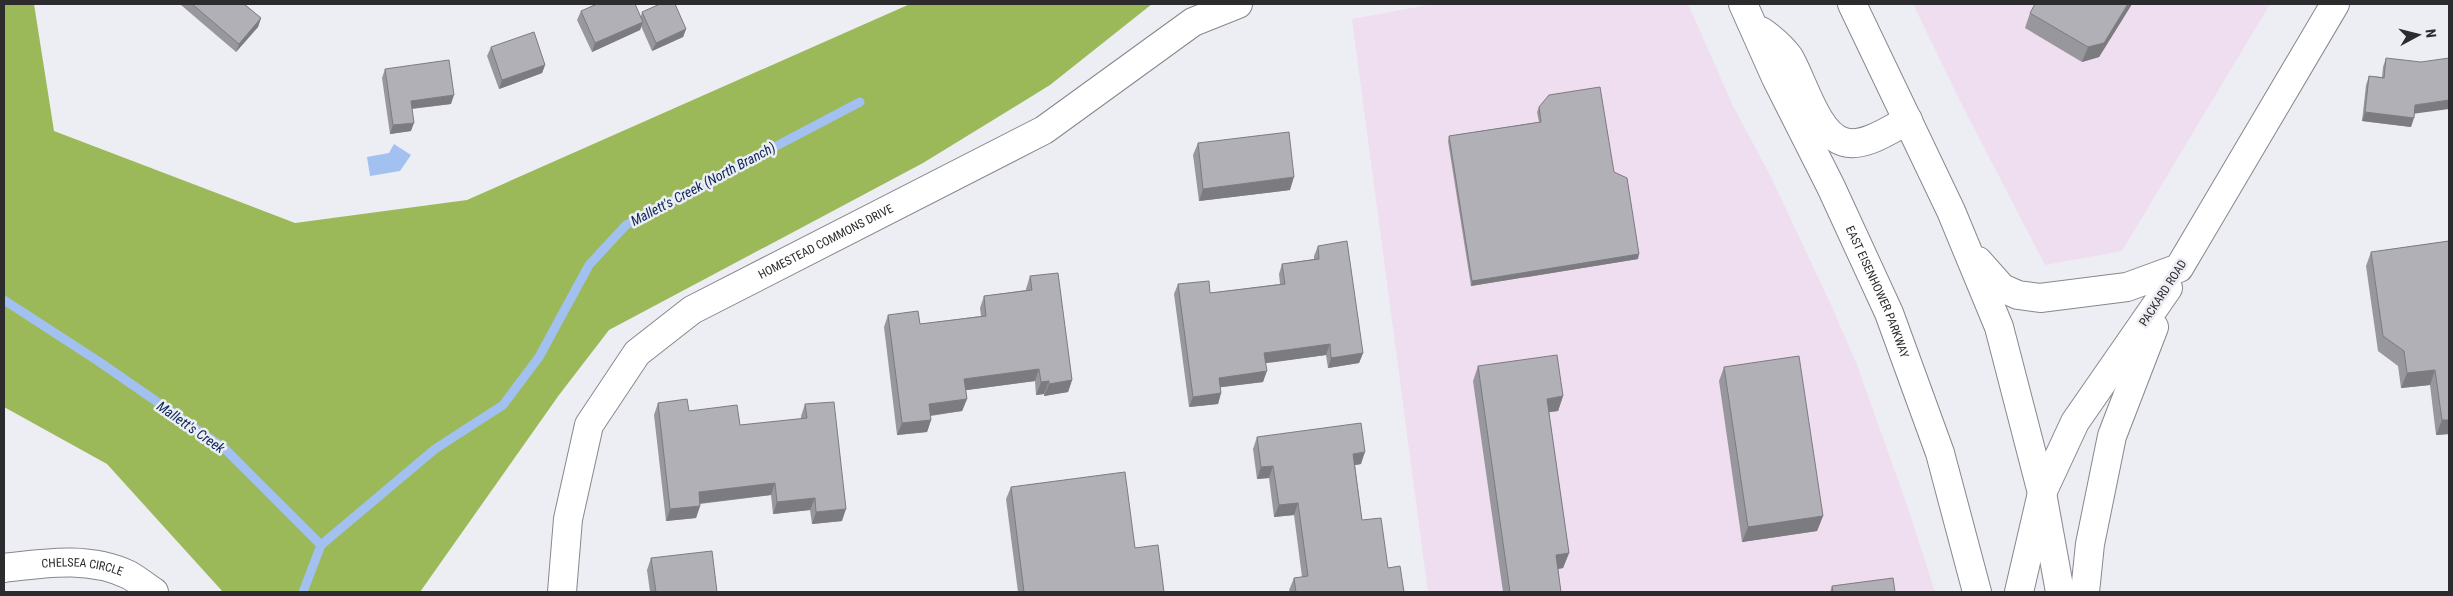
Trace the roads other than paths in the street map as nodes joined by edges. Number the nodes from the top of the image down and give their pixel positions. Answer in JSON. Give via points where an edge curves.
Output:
{"nodes":[{"id":1,"x":1238,"y":4,"type":"edge"},
{"id":2,"x":1852,"y":4,"type":"edge"},
{"id":3,"x":2335,"y":4,"type":"edge"},
{"id":4,"x":1747,"y":14,"type":"edge"},
{"id":5,"x":1908,"y":120,"type":"junction"},
{"id":6,"x":1966,"y":247,"type":"junction"},
{"id":7,"x":2174,"y":278,"type":"junction"},
{"id":8,"x":2042,"y":493,"type":"junction"},
{"id":9,"x":4,"y":568,"type":"edge"},
{"id":10,"x":2059,"y":587,"type":"edge"},
{"id":11,"x":154,"y":592,"type":"edge"},
{"id":12,"x":562,"y":592,"type":"edge"},
{"id":13,"x":1977,"y":592,"type":"edge"},
{"id":14,"x":2019,"y":592,"type":"edge"},
{"id":15,"x":2085,"y":592,"type":"edge"}],
"edges":[{"from":1,"to":12,"type":"main road","name":"HOMESTEAD COMMONS DRIVE","via":[[1193,22],[1044,130],[692,310],[637,353],[589,425],[568,519]]},
{"from":2,"to":5,"type":"main road"},
{"from":3,"to":7,"type":"main road","name":"PACKARD ROAD"},
{"from":4,"to":5,"type":"main road","via":[[1788,56],[1829,134],[1844,142],[1861,142]]},
{"from":4,"to":13,"type":"main road","name":"EAST EISENHOWER PARKWAY","via":[[1832,186],[1889,314],[1940,454]]},
{"from":5,"to":6,"type":"main road"},
{"from":6,"to":7,"type":"main road","via":[[2002,288],[2018,295],[2040,298]]},
{"from":6,"to":8,"type":"main road","via":[[1999,327]]},
{"from":7,"to":8,"type":"main road","name":"PACKARD ROAD","via":[[2075,422]]},
{"from":7,"to":15,"type":"main road","via":[[2112,436],[2090,544]]},
{"from":8,"to":10,"type":"main road"},
{"from":8,"to":14,"type":"main road","name":"PACKARD ROAD"},
{"from":9,"to":11,"type":"main road","name":"CHELSEA CIRCLE","via":[[56,562],[97,564],[129,575]]}]}
